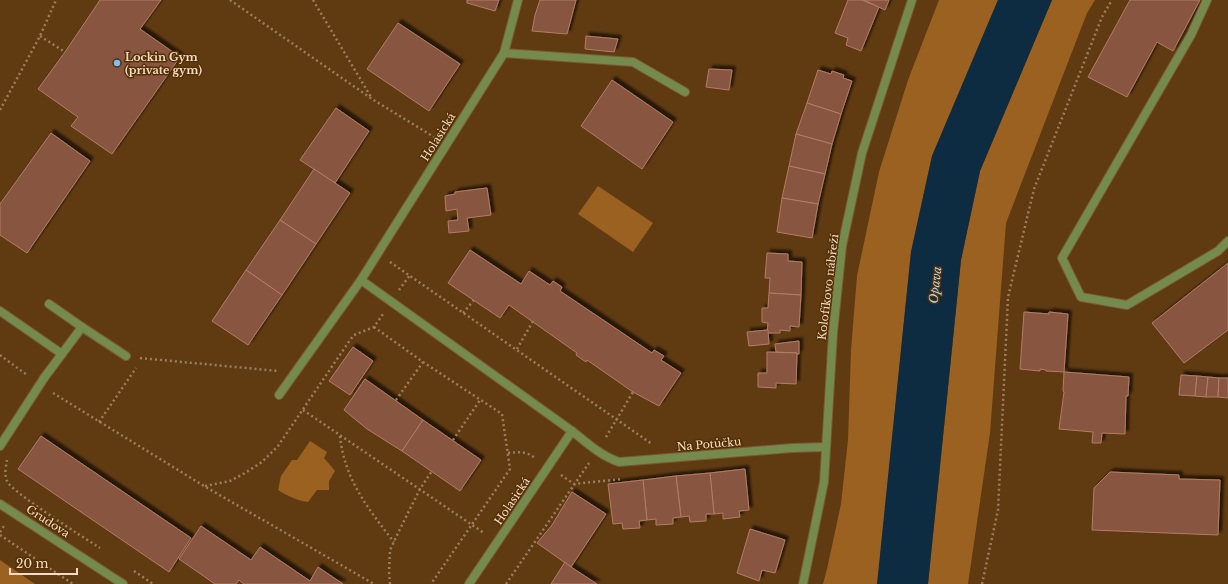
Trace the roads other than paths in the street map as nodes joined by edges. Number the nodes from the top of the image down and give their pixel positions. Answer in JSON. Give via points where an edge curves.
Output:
{"nodes":[{"id":1,"x":518,"y":0,"type":"edge"},
{"id":2,"x":912,"y":0,"type":"edge"},
{"id":3,"x":1207,"y":0,"type":"edge"},
{"id":4,"x":504,"y":53,"type":"junction"},
{"id":5,"x":685,"y":92,"type":"dead end"},
{"id":6,"x":1228,"y":241,"type":"edge"},
{"id":7,"x":361,"y":280,"type":"junction"},
{"id":8,"x":49,"y":304,"type":"dead end"},
{"id":9,"x":0,"y":311,"type":"edge"},
{"id":10,"x":82,"y":327,"type":"junction"},
{"id":11,"x":62,"y":354,"type":"junction"},
{"id":12,"x":126,"y":356,"type":"road end"},
{"id":13,"x":279,"y":394,"type":"dead end"},
{"id":14,"x":572,"y":431,"type":"junction"},
{"id":15,"x":0,"y":446,"type":"edge"},
{"id":16,"x":826,"y":447,"type":"junction"},
{"id":17,"x":0,"y":504,"type":"edge"},
{"id":18,"x":123,"y":584,"type":"edge"},
{"id":19,"x":469,"y":584,"type":"edge"},
{"id":20,"x":803,"y":584,"type":"edge"}],
"edges":[{"from":1,"to":4,"type":"street","name":"Holasická"},
{"from":2,"to":16,"type":"street","name":"Kolofíkovo nábřeží","via":[[862,153],[842,246],[833,333]]},
{"from":3,"to":6,"type":"street","via":[[1191,35],[1062,258],[1081,297],[1127,305],[1218,252]]},
{"from":4,"to":5,"type":"street","via":[[633,62]]},
{"from":4,"to":7,"type":"street","name":"Holasická"},
{"from":7,"to":13,"type":"street","name":"Holasická"},
{"from":7,"to":14,"type":"street"},
{"from":8,"to":10,"type":"street"},
{"from":9,"to":11,"type":"street"},
{"from":10,"to":11,"type":"street"},
{"from":10,"to":12,"type":"street"},
{"from":11,"to":15,"type":"street"},
{"from":14,"to":16,"type":"street","name":"Na Potůčku","via":[[609,459],[619,462]]},
{"from":14,"to":19,"type":"street","name":"Holasická"},
{"from":16,"to":20,"type":"street","name":"Kolofíkovo nábřeží","via":[[824,482]]},
{"from":17,"to":18,"type":"street","name":"Grudova"}]}
